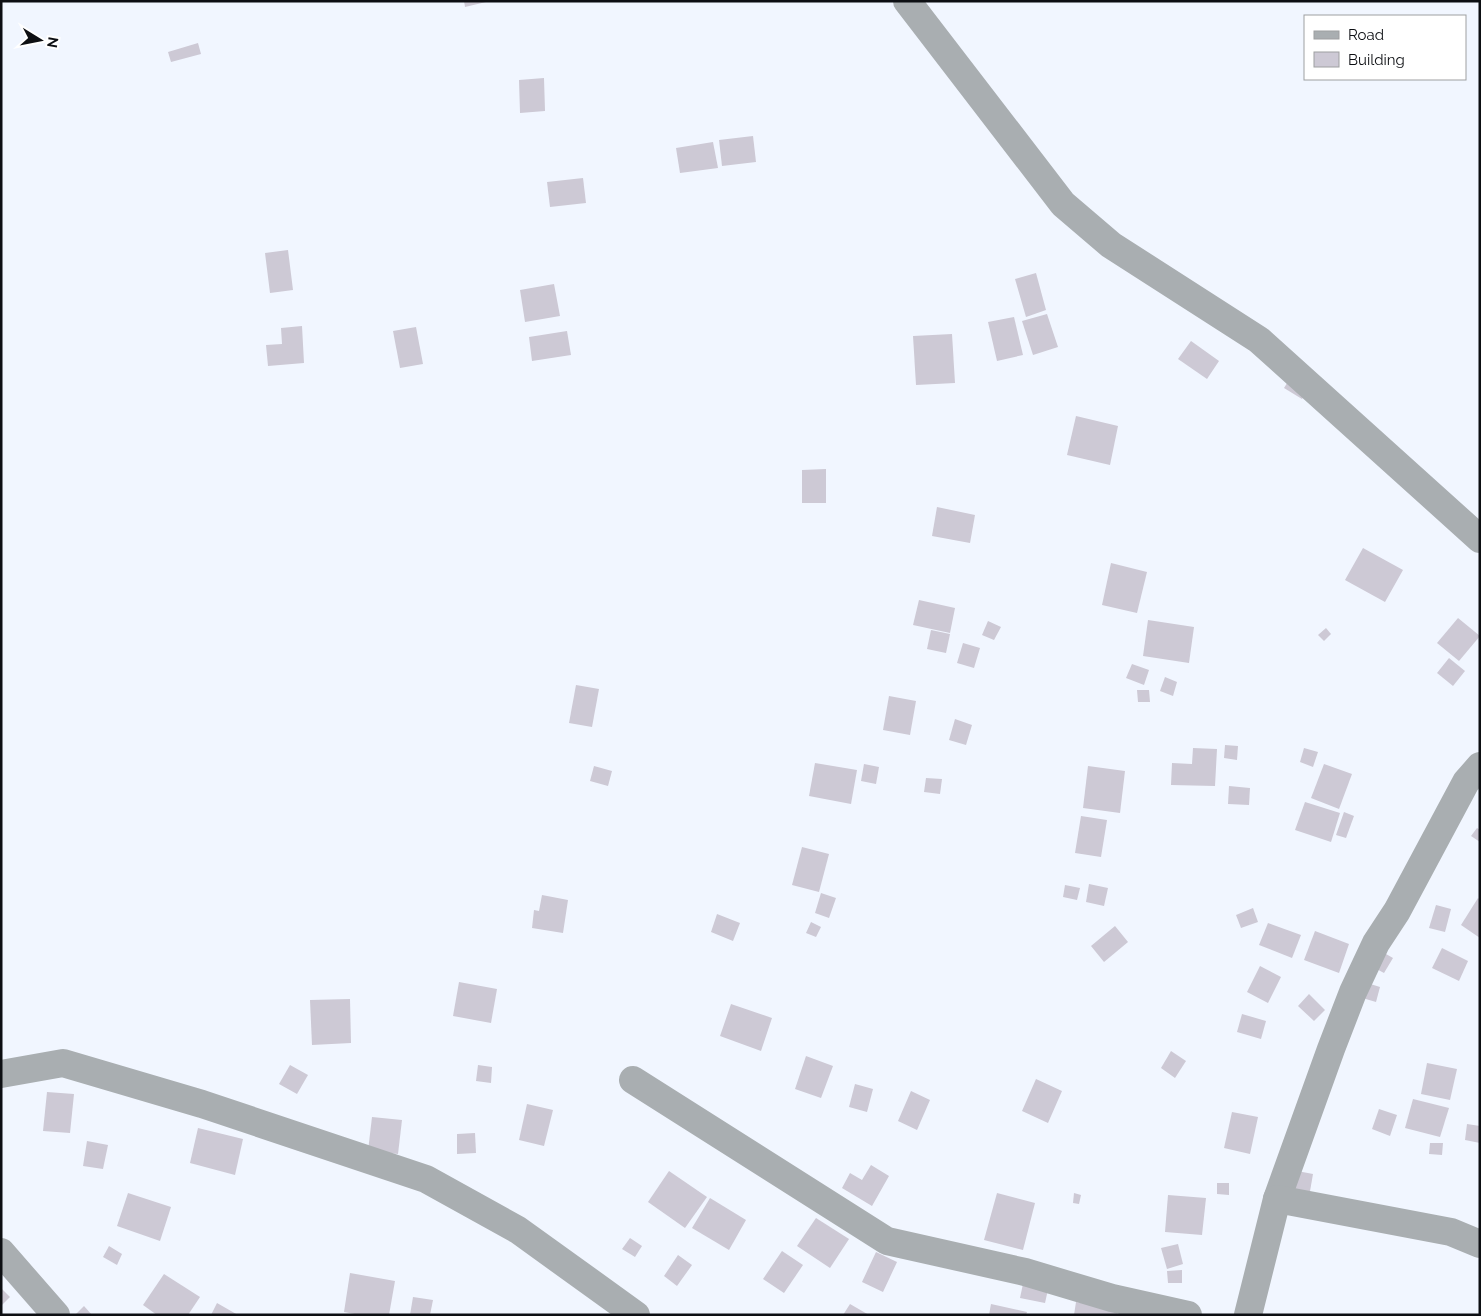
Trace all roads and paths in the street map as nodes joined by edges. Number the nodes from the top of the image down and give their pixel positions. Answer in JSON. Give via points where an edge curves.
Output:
{"nodes":[{"id":1,"x":907,"y":1,"type":"edge"},
{"id":2,"x":1480,"y":539,"type":"edge"},
{"id":3,"x":1480,"y":766,"type":"edge"},
{"id":4,"x":1,"y":1074,"type":"edge"},
{"id":5,"x":633,"y":1080,"type":"dead end"},
{"id":6,"x":1277,"y":1200,"type":"junction"},
{"id":7,"x":1480,"y":1244,"type":"edge"},
{"id":8,"x":1,"y":1252,"type":"edge"},
{"id":9,"x":56,"y":1315,"type":"edge"},
{"id":10,"x":636,"y":1315,"type":"edge"},
{"id":11,"x":1188,"y":1315,"type":"edge"},
{"id":12,"x":1248,"y":1315,"type":"edge"}],
"edges":[{"from":1,"to":2,"type":"street","via":[[1063,204],[1111,246],[1259,340]]},
{"from":3,"to":6,"type":"street","via":[[1466,782],[1397,911],[1376,943],[1353,992]]},
{"from":4,"to":10,"type":"street","via":[[63,1063],[202,1104],[426,1179],[518,1230]]},
{"from":5,"to":11,"type":"street","via":[[887,1241],[1025,1272],[1112,1298]]},
{"from":6,"to":7,"type":"street","via":[[1451,1232]]},
{"from":6,"to":12,"type":"street"},
{"from":8,"to":9,"type":"street"}]}
